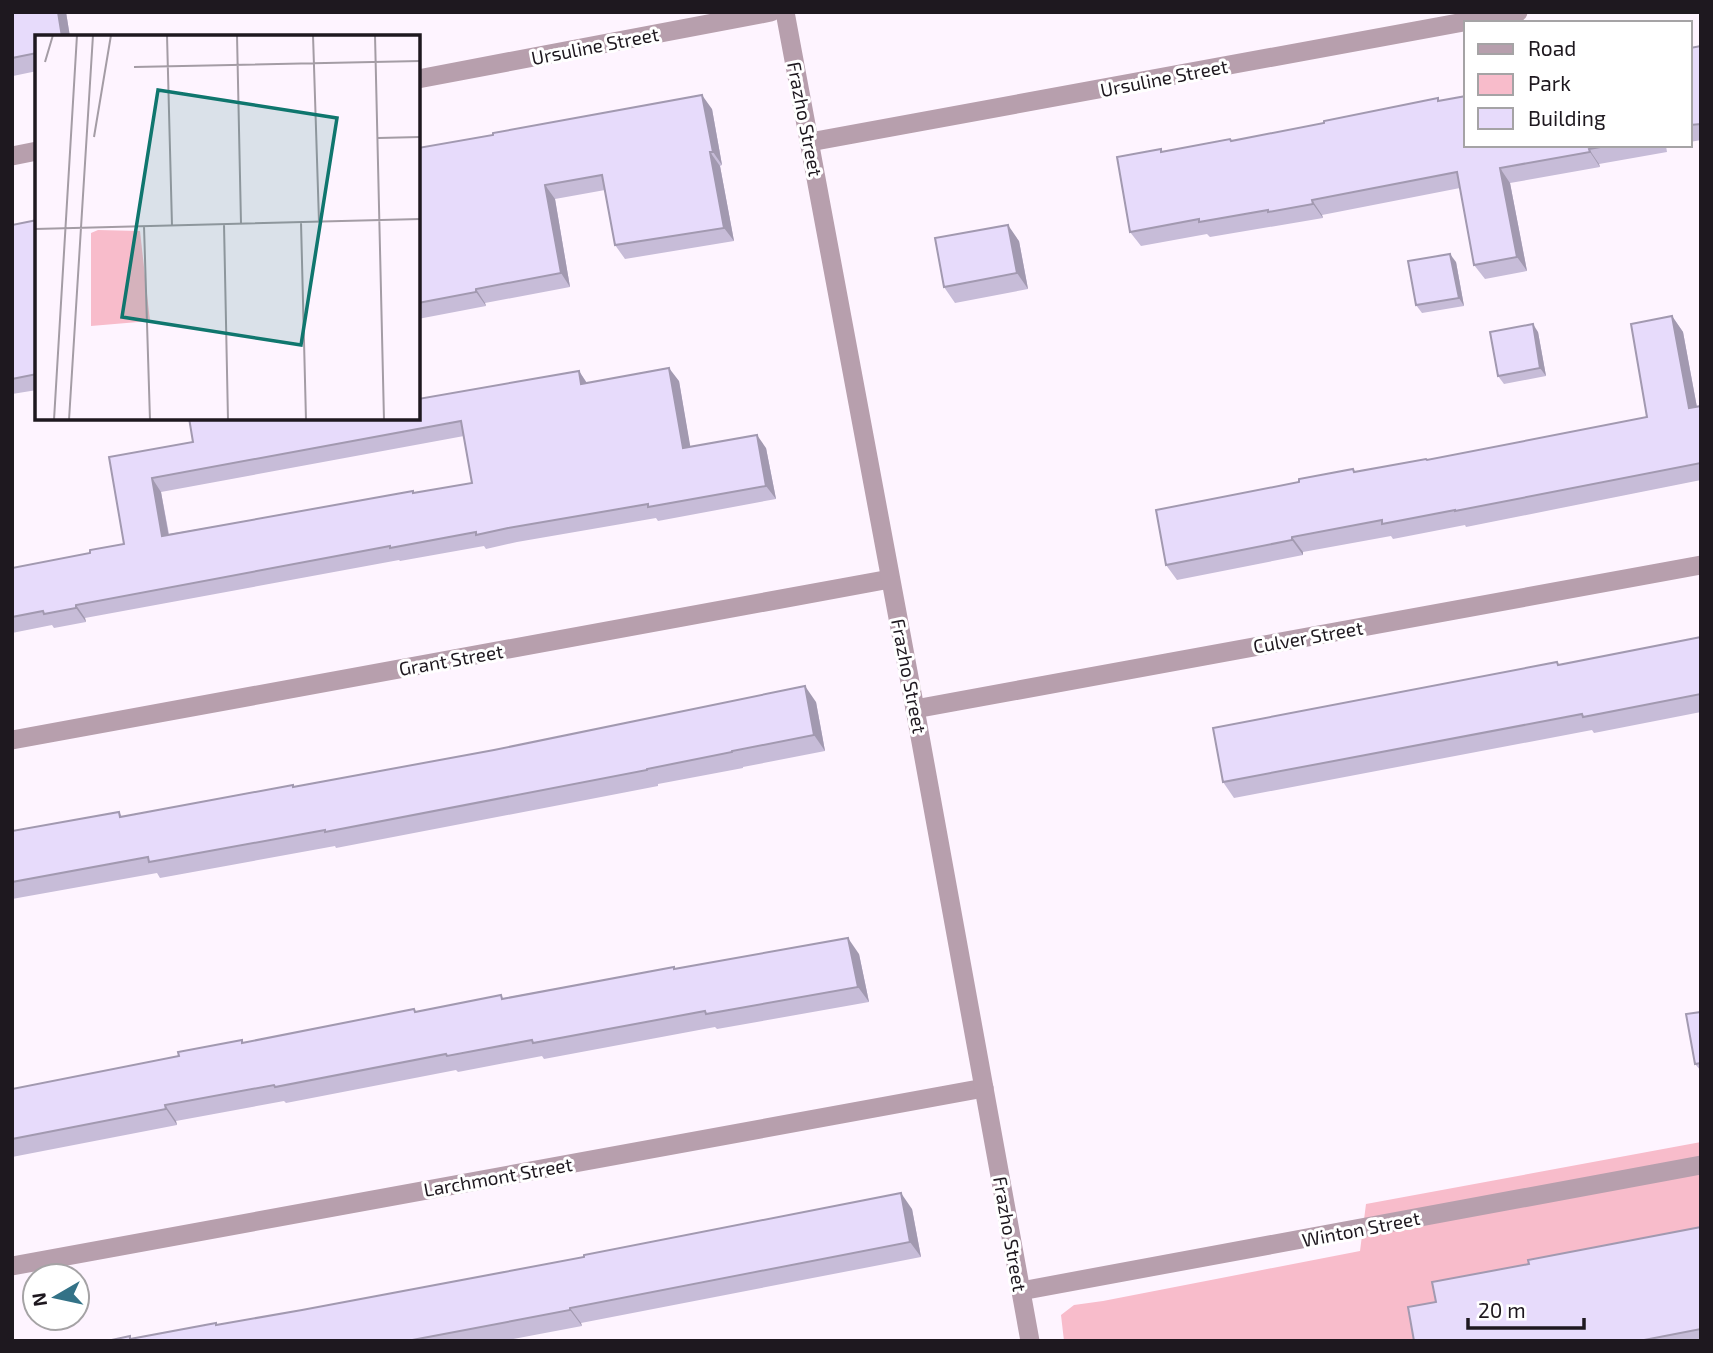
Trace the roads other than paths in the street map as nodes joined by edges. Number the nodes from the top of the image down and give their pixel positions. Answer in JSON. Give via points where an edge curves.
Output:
{"nodes":[{"id":1,"x":771,"y":12,"type":"edge"},
{"id":2,"x":785,"y":12,"type":"edge"},
{"id":3,"x":1518,"y":12,"type":"edge"},
{"id":4,"x":1470,"y":21,"type":"edge"},
{"id":5,"x":1464,"y":22,"type":"edge"},
{"id":6,"x":420,"y":79,"type":"edge"},
{"id":7,"x":810,"y":142,"type":"junction"},
{"id":8,"x":35,"y":151,"type":"edge"},
{"id":9,"x":12,"y":156,"type":"edge"},
{"id":10,"x":1701,"y":565,"type":"edge"},
{"id":11,"x":890,"y":579,"type":"junction"},
{"id":12,"x":915,"y":709,"type":"junction"},
{"id":13,"x":12,"y":740,"type":"edge"},
{"id":14,"x":984,"y":1088,"type":"junction"},
{"id":15,"x":1701,"y":1165,"type":"edge"},
{"id":16,"x":12,"y":1266,"type":"edge"},
{"id":17,"x":1021,"y":1291,"type":"junction"},
{"id":18,"x":1030,"y":1341,"type":"edge"}],
"edges":[{"from":1,"to":6,"type":"street","name":"Ursuline Street"},
{"from":2,"to":7,"type":"street","name":"Frazho Street"},
{"from":3,"to":4,"type":"street","name":"Ursuline Street"},
{"from":5,"to":7,"type":"street","name":"Ursuline Street"},
{"from":7,"to":11,"type":"street","name":"Frazho Street"},
{"from":8,"to":9,"type":"street"},
{"from":10,"to":12,"type":"street","name":"Culver Street"},
{"from":11,"to":12,"type":"street","name":"Frazho Street"},
{"from":11,"to":13,"type":"street","name":"Grant Street"},
{"from":12,"to":14,"type":"street","name":"Frazho Street"},
{"from":14,"to":16,"type":"street","name":"Larchmont Street"},
{"from":14,"to":17,"type":"street","name":"Frazho Street"},
{"from":15,"to":17,"type":"street","name":"Winton Street"},
{"from":17,"to":18,"type":"street","name":"Frazho Street"}]}
